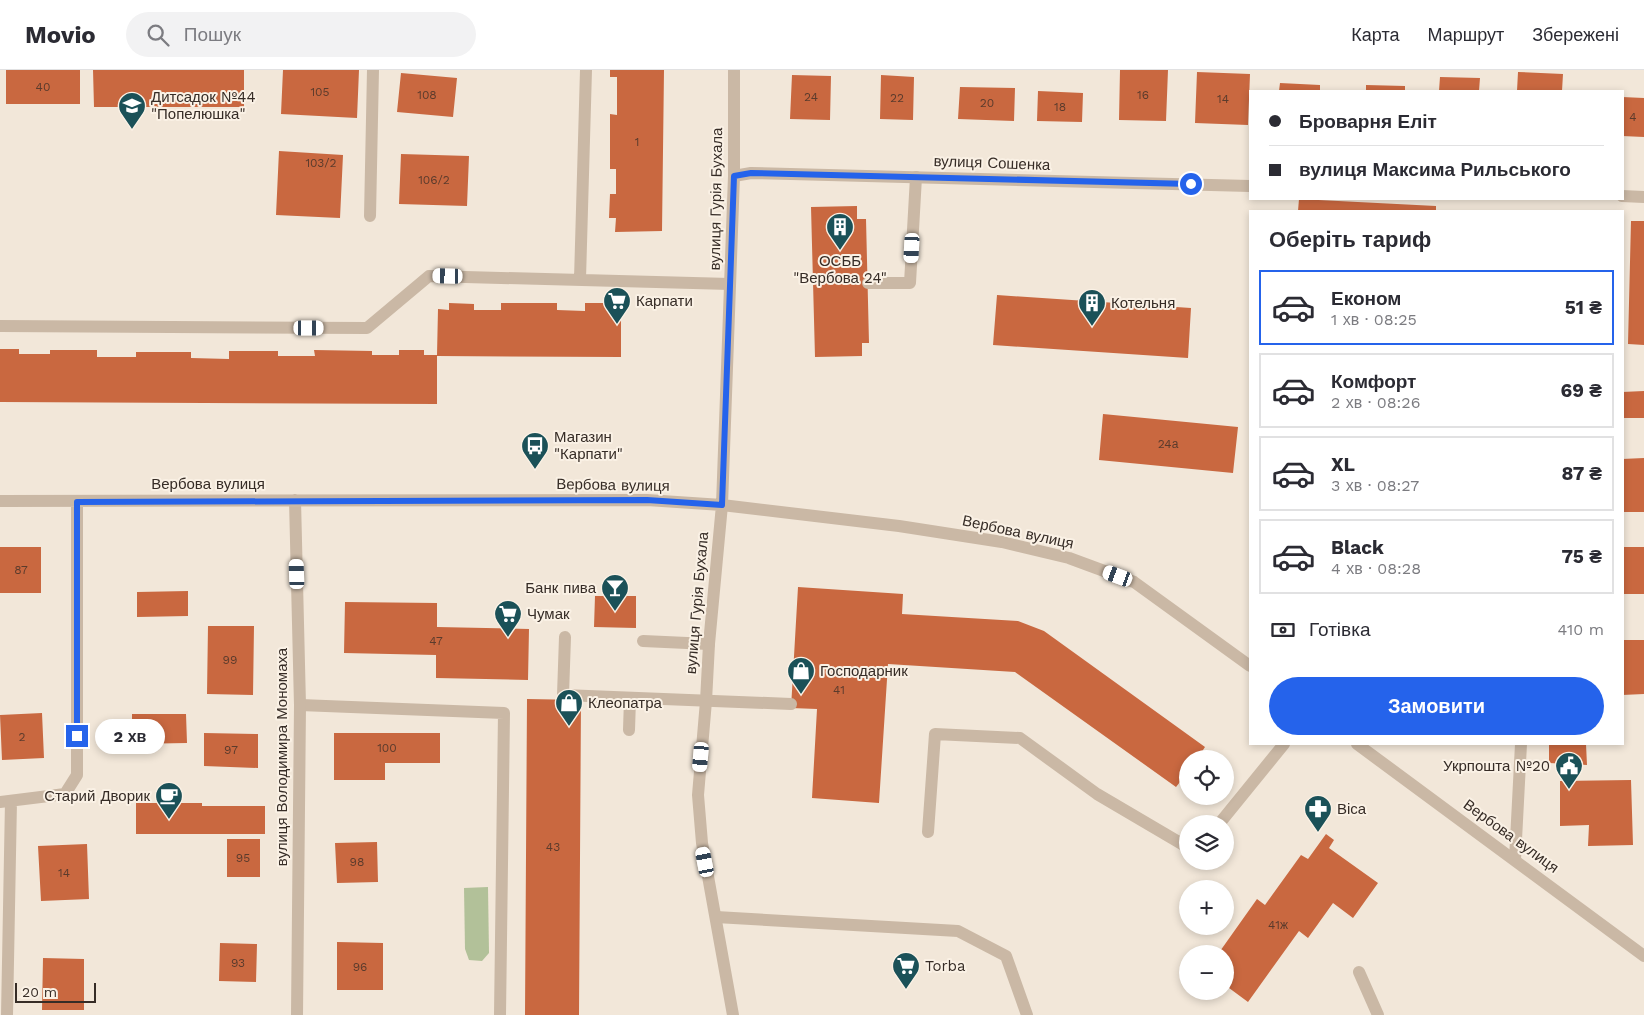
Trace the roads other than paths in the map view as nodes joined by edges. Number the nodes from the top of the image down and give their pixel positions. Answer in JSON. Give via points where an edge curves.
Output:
{"nodes":[{"id":1,"x":373,"y":70,"type":"edge"},
{"id":2,"x":586,"y":70,"type":"edge"},
{"id":3,"x":734,"y":70,"type":"edge"},
{"id":4,"x":734,"y":176,"type":"junction"},
{"id":5,"x":916,"y":177,"type":"junction"},
{"id":6,"x":1249,"y":186,"type":"edge"},
{"id":7,"x":1624,"y":196,"type":"edge"},
{"id":8,"x":1644,"y":197,"type":"edge"},
{"id":9,"x":370,"y":216,"type":"dead end"},
{"id":10,"x":580,"y":279,"type":"junction"},
{"id":11,"x":868,"y":283,"type":"dead end"},
{"id":12,"x":730,"y":284,"type":"junction"},
{"id":13,"x":0,"y":326,"type":"edge"},
{"id":14,"x":295,"y":500,"type":"junction"},
{"id":15,"x":0,"y":502,"type":"edge"},
{"id":16,"x":77,"y":502,"type":"junction"},
{"id":17,"x":722,"y":505,"type":"junction"},
{"id":18,"x":565,"y":637,"type":"dead end"},
{"id":19,"x":643,"y":641,"type":"dead end"},
{"id":20,"x":709,"y":644,"type":"junction"},
{"id":21,"x":1249,"y":665,"type":"edge"},
{"id":22,"x":630,"y":699,"type":"junction"},
{"id":23,"x":706,"y":701,"type":"junction"},
{"id":24,"x":791,"y":704,"type":"dead end"},
{"id":25,"x":300,"y":705,"type":"junction"},
{"id":26,"x":629,"y":730,"type":"dead end"},
{"id":27,"x":1283,"y":745,"type":"edge"},
{"id":28,"x":1358,"y":745,"type":"edge"},
{"id":29,"x":1521,"y":745,"type":"edge"},
{"id":30,"x":5,"y":802,"type":"edge"},
{"id":31,"x":1226,"y":815,"type":"edge"},
{"id":32,"x":928,"y":832,"type":"dead end"},
{"id":33,"x":1179,"y":842,"type":"edge"},
{"id":34,"x":1515,"y":859,"type":"junction"},
{"id":35,"x":716,"y":917,"type":"junction"},
{"id":36,"x":1644,"y":956,"type":"edge"},
{"id":37,"x":1359,"y":972,"type":"dead end"},
{"id":38,"x":7,"y":1015,"type":"edge"},
{"id":39,"x":297,"y":1015,"type":"edge"},
{"id":40,"x":500,"y":1015,"type":"edge"},
{"id":41,"x":733,"y":1015,"type":"edge"},
{"id":42,"x":1027,"y":1015,"type":"edge"},
{"id":43,"x":1378,"y":1015,"type":"edge"}],
"edges":[{"from":1,"to":9,"type":"street"},
{"from":2,"to":10,"type":"street"},
{"from":3,"to":4,"type":"street","name":"вулиця Гурія Бухала"},
{"from":4,"to":5,"type":"street","name":"вулиця Сошенка","via":[[751,173]]},
{"from":4,"to":12,"type":"street","name":"вулиця Гурія Бухала"},
{"from":5,"to":6,"type":"street","name":"вулиця Сошенка"},
{"from":5,"to":11,"type":"street","via":[[910,283]]},
{"from":7,"to":8,"type":"street"},
{"from":10,"to":12,"type":"street"},
{"from":10,"to":13,"type":"street","via":[[429,276],[366,328]]},
{"from":12,"to":17,"type":"street","name":"вулиця Гурія Бухала"},
{"from":14,"to":16,"type":"street","name":"Вербова вулиця"},
{"from":14,"to":17,"type":"street","name":"Вербова вулиця","via":[[647,500]]},
{"from":14,"to":25,"type":"street","name":"вулиця Володимира Мономаха"},
{"from":15,"to":16,"type":"street","name":"Вербова вулиця"},
{"from":16,"to":30,"type":"street","via":[[78,775],[65,794]]},
{"from":17,"to":20,"type":"street","name":"вулиця Гурія Бухала"},
{"from":17,"to":21,"type":"street","name":"Вербова вулиця","via":[[899,526],[1002,542],[1069,558],[1134,582]]},
{"from":18,"to":22,"type":"street","via":[[564,695]]},
{"from":19,"to":20,"type":"street"},
{"from":20,"to":23,"type":"street","name":"вулиця Гурія Бухала"},
{"from":22,"to":23,"type":"street"},
{"from":22,"to":26,"type":"street"},
{"from":23,"to":24,"type":"street"},
{"from":23,"to":35,"type":"street","name":"вулиця Гурія Бухала","via":[[698,795],[702,843]]},
{"from":25,"to":39,"type":"street","name":"вулиця Володимира Мономаха"},
{"from":25,"to":40,"type":"street","via":[[504,712]]},
{"from":27,"to":31,"type":"street"},
{"from":28,"to":34,"type":"street","name":"Вербова вулиця"},
{"from":29,"to":34,"type":"street"},
{"from":30,"to":38,"type":"street"},
{"from":32,"to":33,"type":"street","via":[[935,734],[944,734],[1020,738],[1097,794]]},
{"from":34,"to":36,"type":"street","name":"Вербова вулиця"},
{"from":35,"to":41,"type":"street","name":"вулиця Гурія Бухала"},
{"from":35,"to":42,"type":"street","via":[[958,931],[1006,956]]},
{"from":37,"to":43,"type":"street"}]}
